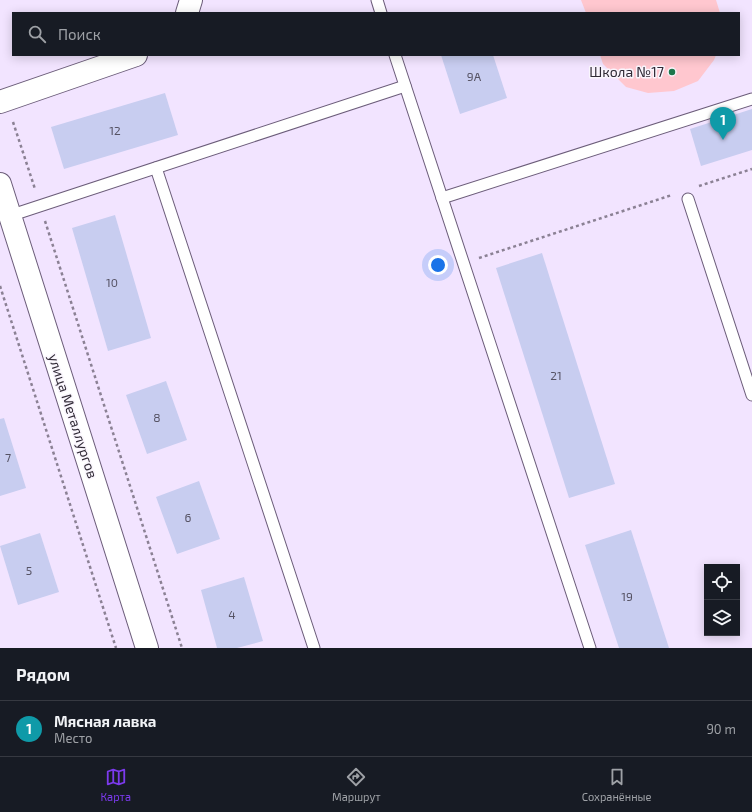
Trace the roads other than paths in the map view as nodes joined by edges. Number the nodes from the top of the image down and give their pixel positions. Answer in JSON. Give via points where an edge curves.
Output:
{"nodes":[{"id":1,"x":191,"y":0,"type":"edge"},
{"id":2,"x":376,"y":0,"type":"edge"},
{"id":3,"x":187,"y":12,"type":"edge"},
{"id":4,"x":381,"y":12,"type":"edge"},
{"id":5,"x":133,"y":56,"type":"edge"},
{"id":6,"x":395,"y":56,"type":"edge"},
{"id":7,"x":405,"y":86,"type":"junction"},
{"id":8,"x":752,"y":99,"type":"edge"},
{"id":9,"x":3,"y":101,"type":"edge"},
{"id":10,"x":156,"y":168,"type":"junction"},
{"id":11,"x":0,"y":184,"type":"edge"},
{"id":12,"x":442,"y":198,"type":"junction"},
{"id":13,"x":688,"y":199,"type":"dead end"},
{"id":14,"x":5,"y":217,"type":"edge"},
{"id":15,"x":752,"y":395,"type":"edge"},
{"id":16,"x":147,"y":648,"type":"edge"},
{"id":17,"x":314,"y":648,"type":"edge"},
{"id":18,"x":590,"y":648,"type":"edge"}],
"edges":[{"from":1,"to":3,"type":"street"},
{"from":2,"to":4,"type":"lane"},
{"from":5,"to":9,"type":"street"},
{"from":6,"to":7,"type":"lane"},
{"from":7,"to":10,"type":"lane"},
{"from":7,"to":12,"type":"lane"},
{"from":8,"to":12,"type":"lane"},
{"from":10,"to":14,"type":"lane"},
{"from":10,"to":17,"type":"lane"},
{"from":11,"to":14,"type":"street","name":"улица Металлургов"},
{"from":12,"to":18,"type":"lane"},
{"from":13,"to":15,"type":"lane"},
{"from":14,"to":16,"type":"street","name":"улица Металлургов"}]}
